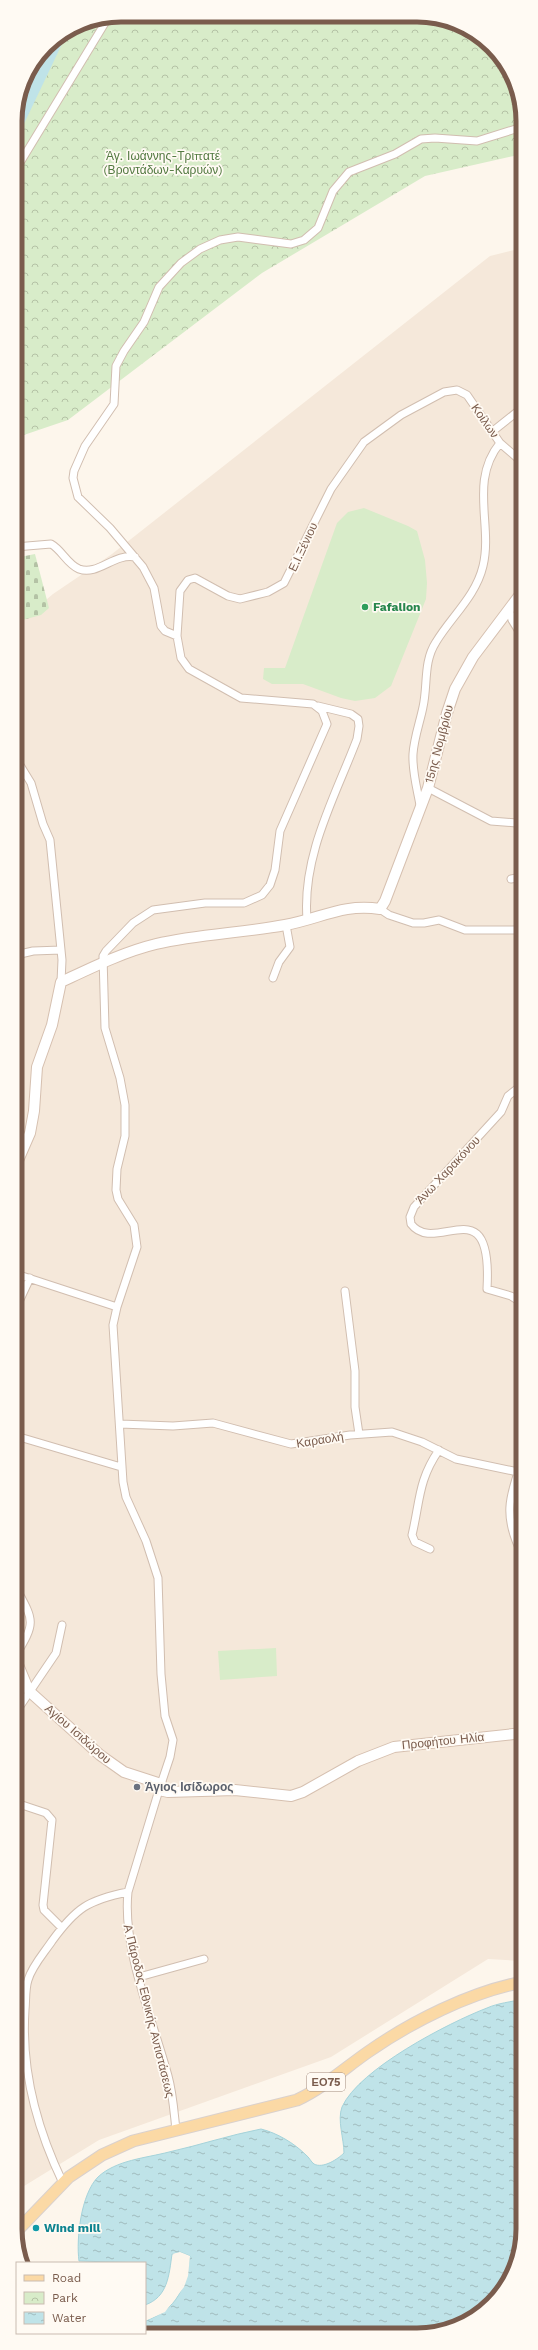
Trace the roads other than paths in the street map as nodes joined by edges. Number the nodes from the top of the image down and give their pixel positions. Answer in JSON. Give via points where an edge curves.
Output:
{"nodes":[{"id":1,"x":105,"y":24,"type":"edge"},
{"id":2,"x":516,"y":129,"type":"edge"},
{"id":3,"x":22,"y":159,"type":"edge"},
{"id":4,"x":467,"y":395,"type":"joint"},
{"id":5,"x":516,"y":413,"type":"edge"},
{"id":6,"x":493,"y":431,"type":"junction"},
{"id":7,"x":500,"y":443,"type":"junction"},
{"id":8,"x":516,"y":457,"type":"edge"},
{"id":9,"x":22,"y":546,"type":"edge"},
{"id":10,"x":136,"y":557,"type":"junction"},
{"id":11,"x":516,"y":599,"type":"edge"},
{"id":12,"x":509,"y":608,"type":"junction"},
{"id":13,"x":516,"y":626,"type":"edge"},
{"id":14,"x":177,"y":636,"type":"junction"},
{"id":15,"x":318,"y":706,"type":"junction"},
{"id":16,"x":22,"y":768,"type":"edge"},
{"id":17,"x":428,"y":788,"type":"junction"},
{"id":18,"x":420,"y":805,"type":"junction"},
{"id":19,"x":516,"y":823,"type":"dead end"},
{"id":20,"x":516,"y":878,"type":"edge"},
{"id":21,"x":510,"y":879,"type":"dead end"},
{"id":22,"x":380,"y":909,"type":"junction"},
{"id":23,"x":307,"y":919,"type":"junction"},
{"id":24,"x":286,"y":925,"type":"junction"},
{"id":25,"x":516,"y":930,"type":"edge"},
{"id":26,"x":61,"y":950,"type":"junction"},
{"id":27,"x":22,"y":954,"type":"edge"},
{"id":28,"x":102,"y":962,"type":"junction"},
{"id":29,"x":273,"y":978,"type":"dead end"},
{"id":30,"x":61,"y":982,"type":"junction"},
{"id":31,"x":516,"y":1090,"type":"edge"},
{"id":32,"x":22,"y":1151,"type":"edge"},
{"id":33,"x":22,"y":1276,"type":"edge"},
{"id":34,"x":30,"y":1278,"type":"junction"},
{"id":35,"x":346,"y":1291,"type":"dead end"},
{"id":36,"x":22,"y":1295,"type":"edge"},
{"id":37,"x":516,"y":1299,"type":"edge"},
{"id":38,"x":117,"y":1307,"type":"junction"},
{"id":39,"x":120,"y":1424,"type":"junction"},
{"id":40,"x":359,"y":1434,"type":"junction"},
{"id":41,"x":22,"y":1438,"type":"edge"},
{"id":42,"x":439,"y":1450,"type":"junction"},
{"id":43,"x":121,"y":1467,"type":"junction"},
{"id":44,"x":516,"y":1471,"type":"edge"},
{"id":45,"x":516,"y":1485,"type":"edge"},
{"id":46,"x":516,"y":1543,"type":"edge"},
{"id":47,"x":430,"y":1549,"type":"dead end"},
{"id":48,"x":22,"y":1599,"type":"edge"},
{"id":49,"x":62,"y":1625,"type":"dead end"},
{"id":50,"x":22,"y":1643,"type":"edge"},
{"id":51,"x":22,"y":1674,"type":"edge"},
{"id":52,"x":29,"y":1691,"type":"junction"},
{"id":53,"x":22,"y":1702,"type":"edge"},
{"id":54,"x":516,"y":1733,"type":"edge"},
{"id":55,"x":160,"y":1787,"type":"junction"},
{"id":56,"x":22,"y":1805,"type":"edge"},
{"id":57,"x":128,"y":1892,"type":"junction"},
{"id":58,"x":62,"y":1928,"type":"junction"},
{"id":59,"x":204,"y":1959,"type":"dead end"},
{"id":60,"x":139,"y":1977,"type":"junction"},
{"id":61,"x":516,"y":1984,"type":"edge"},
{"id":62,"x":516,"y":1990,"type":"edge"},
{"id":63,"x":176,"y":2130,"type":"junction"},
{"id":64,"x":116,"y":2150,"type":"junction"},
{"id":65,"x":62,"y":2184,"type":"junction"},
{"id":66,"x":22,"y":2226,"type":"edge"}],
"edges":[{"from":1,"to":3,"type":"street"},
{"from":2,"to":10,"type":"street","via":[[477,141],[421,139],[395,154],[349,172],[333,191],[318,228],[304,240],[292,244],[278,244],[254,238],[229,237],[200,249],[172,270],[154,294],[144,322],[118,362],[114,374],[114,404],[85,446],[74,471],[78,497]]},
{"from":4,"to":6,"type":"street","name":"Κοίλων"},
{"from":4,"to":14,"type":"street","name":"Ε.Ι.Ξένιου","via":[[457,390],[444,392],[401,415],[364,442],[331,489],[288,578],[279,587],[260,595],[240,599],[228,596],[200,580],[188,580],[180,591]]},
{"from":5,"to":6,"type":"street"},
{"from":6,"to":7,"type":"street","name":"Κοίλων"},
{"from":7,"to":8,"type":"street","name":"Κοίλων"},
{"from":7,"to":18,"type":"street","via":[[492,453],[486,474],[483,522],[485,554],[479,578],[470,595],[435,643],[427,665],[423,706],[413,753]]},
{"from":9,"to":10,"type":"street","via":[[50,544],[74,566],[84,570],[94,569],[124,556]]},
{"from":10,"to":14,"type":"street","via":[[154,588],[163,629]]},
{"from":11,"to":12,"type":"main road","name":"15ης Νομβρίου"},
{"from":12,"to":13,"type":"street"},
{"from":12,"to":17,"type":"main road","name":"15ης Νομβρίου","via":[[473,657],[455,689]]},
{"from":14,"to":15,"type":"street","name":"Ε.Ι.Ξένιου","via":[[181,658],[189,669],[238,697],[248,700],[301,702]]},
{"from":15,"to":23,"type":"street","name":"Ε.Ι.Ξένιου","via":[[350,714],[358,719],[359,726],[357,739],[311,859],[307,884]]},
{"from":15,"to":28,"type":"street","via":[[326,720],[324,734],[280,831],[275,870],[270,885],[262,895],[244,903],[205,903],[153,910],[133,923],[109,947]]},
{"from":16,"to":26,"type":"street","via":[[31,783],[50,840]]},
{"from":17,"to":18,"type":"main road","name":"15ης Νομβρίου"},
{"from":17,"to":19,"type":"street","via":[[491,821]]},
{"from":18,"to":22,"type":"main road","name":"15ης Νομβρίου"},
{"from":20,"to":21,"type":"street"},
{"from":22,"to":23,"type":"main road","via":[[346,908]]},
{"from":22,"to":25,"type":"street","via":[[389,915],[413,923],[439,920],[465,930]]},
{"from":23,"to":24,"type":"main road"},
{"from":24,"to":28,"type":"main road","via":[[156,944]]},
{"from":24,"to":29,"type":"street","via":[[290,947],[279,962]]},
{"from":26,"to":27,"type":"street"},
{"from":26,"to":30,"type":"street"},
{"from":28,"to":30,"type":"main road"},
{"from":28,"to":38,"type":"street","name":"Α Πάροδος Εθνικής Αντιστάσεως","via":[[105,1028],[120,1078],[124,1105],[125,1136],[117,1169],[116,1190],[118,1199],[134,1225],[137,1247]]},
{"from":30,"to":32,"type":"main road","via":[[52,1025],[37,1067],[34,1111],[30,1133]]},
{"from":31,"to":37,"type":"street","name":"Άνω Χαρακόνου","via":[[508,1096],[500,1112],[414,1207],[410,1221],[413,1226],[428,1232],[462,1228],[476,1233],[482,1240],[486,1253],[486,1289]]},
{"from":33,"to":34,"type":"street"},
{"from":34,"to":36,"type":"street"},
{"from":34,"to":38,"type":"street"},
{"from":35,"to":40,"type":"street"},
{"from":38,"to":39,"type":"street","name":"Α Πάροδος Εθνικής Αντιστάσεως","via":[[113,1342]]},
{"from":39,"to":40,"type":"street","name":"Καραολή","via":[[172,1426],[213,1423],[291,1444]]},
{"from":39,"to":43,"type":"street","name":"Α Πάροδος Εθνικής Αντιστάσεως"},
{"from":40,"to":42,"type":"street","name":"Καραολή","via":[[398,1433]]},
{"from":41,"to":43,"type":"street"},
{"from":42,"to":44,"type":"street","name":"Καραολή","via":[[456,1459]]},
{"from":42,"to":47,"type":"street","via":[[428,1466],[421,1484],[412,1535],[415,1542]]},
{"from":43,"to":55,"type":"street","name":"Α Πάροδος Εθνικής Αντιστάσεως","via":[[126,1497],[146,1541],[158,1578],[165,1716],[173,1740]]},
{"from":45,"to":46,"type":"street","via":[[509,1520]]},
{"from":48,"to":50,"type":"street","via":[[30,1614],[31,1626]]},
{"from":49,"to":52,"type":"street","via":[[56,1653]]},
{"from":51,"to":52,"type":"main road","name":"Αγίου Ισιδώρου"},
{"from":52,"to":53,"type":"street"},
{"from":52,"to":55,"type":"main road","name":"Αγίου Ισιδώρου","via":[[119,1769]]},
{"from":54,"to":55,"type":"main road","name":"Προφήτου Ηλία","via":[[394,1747],[358,1761],[303,1792],[291,1796],[240,1790],[174,1793]]},
{"from":55,"to":57,"type":"street","name":"Α Πάροδος Εθνικής Αντιστάσεως"},
{"from":56,"to":58,"type":"street","via":[[46,1813],[52,1820],[43,1905],[44,1910]]},
{"from":57,"to":58,"type":"street","via":[[84,1905]]},
{"from":57,"to":60,"type":"street","name":"Α Πάροδος Εθνικής Αντιστάσεως","via":[[126,1920]]},
{"from":58,"to":65,"type":"street","via":[[33,1968],[27,1982],[23,2038],[31,2094],[52,2162]]},
{"from":59,"to":60,"type":"street"},
{"from":60,"to":63,"type":"street","name":"Α Πάροδος Εθνικής Αντιστάσεως","via":[[169,2081]]},
{"from":61,"to":63,"type":"main road","number":"ΕΟ75","via":[[465,2000],[418,2022],[369,2051],[320,2087],[297,2100]]},
{"from":62,"to":64,"type":"main road","number":"ΕΟ75","via":[[467,2006],[419,2029],[373,2057],[320,2095],[300,2105],[134,2148]]},
{"from":63,"to":64,"type":"main road","number":"ΕΟ75","via":[[133,2141]]},
{"from":64,"to":65,"type":"main road","number":"ΕΟ75","via":[[86,2164]]},
{"from":65,"to":66,"type":"main road","number":"ΕΟ75"}]}
